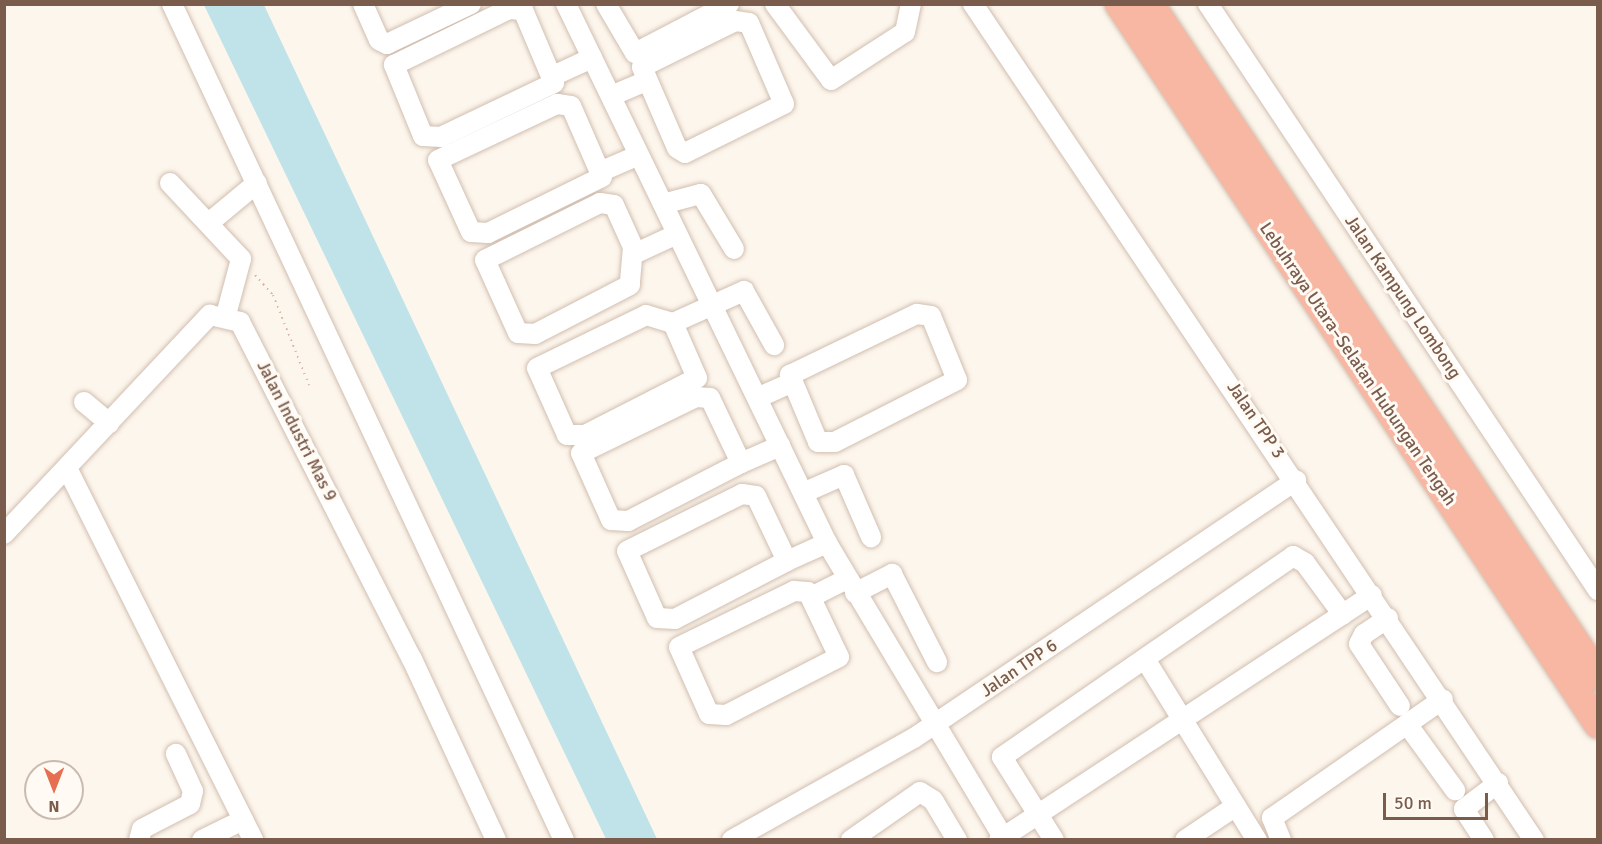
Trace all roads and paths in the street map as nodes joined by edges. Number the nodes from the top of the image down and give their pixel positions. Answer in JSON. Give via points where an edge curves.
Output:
{"nodes":[{"id":1,"x":172,"y":4,"type":"edge"},
{"id":2,"x":363,"y":4,"type":"edge"},
{"id":3,"x":471,"y":4,"type":"edge"},
{"id":4,"x":566,"y":4,"type":"edge"},
{"id":5,"x":606,"y":4,"type":"edge"},
{"id":6,"x":729,"y":4,"type":"edge"},
{"id":7,"x":775,"y":4,"type":"edge"},
{"id":8,"x":911,"y":4,"type":"edge"},
{"id":9,"x":974,"y":4,"type":"edge"},
{"id":10,"x":1119,"y":4,"type":"edge"},
{"id":11,"x":1150,"y":4,"type":"edge"},
{"id":12,"x":1208,"y":4,"type":"edge"},
{"id":13,"x":592,"y":58,"type":"junction"},
{"id":14,"x":555,"y":75,"type":"junction"},
{"id":15,"x":646,"y":81,"type":"junction"},
{"id":16,"x":611,"y":96,"type":"junction"},
{"id":17,"x":639,"y":155,"type":"junction"},
{"id":18,"x":602,"y":171,"type":"junction"},
{"id":19,"x":170,"y":183,"type":"dead end"},
{"id":20,"x":257,"y":183,"type":"junction"},
{"id":21,"x":663,"y":204,"type":"junction"},
{"id":22,"x":210,"y":222,"type":"junction"},
{"id":23,"x":677,"y":234,"type":"junction"},
{"id":24,"x":734,"y":249,"type":"dead end"},
{"id":25,"x":634,"y":254,"type":"junction"},
{"id":26,"x":242,"y":259,"type":"junction"},
{"id":27,"x":711,"y":305,"type":"junction"},
{"id":28,"x":226,"y":315,"type":"junction"},
{"id":29,"x":673,"y":323,"type":"junction"},
{"id":30,"x":774,"y":345,"type":"dead end"},
{"id":31,"x":790,"y":383,"type":"junction"},
{"id":32,"x":309,"y":385,"type":"dead end"},
{"id":33,"x":757,"y":398,"type":"junction"},
{"id":34,"x":84,"y":402,"type":"dead end"},
{"id":35,"x":109,"y":423,"type":"junction"},
{"id":36,"x":780,"y":446,"type":"junction"},
{"id":37,"x":741,"y":463,"type":"junction"},
{"id":38,"x":67,"y":468,"type":"junction"},
{"id":39,"x":1296,"y":480,"type":"junction"},
{"id":40,"x":803,"y":493,"type":"junction"},
{"id":41,"x":4,"y":534,"type":"edge"},
{"id":42,"x":871,"y":537,"type":"dead end"},
{"id":43,"x":827,"y":543,"type":"junction"},
{"id":44,"x":787,"y":561,"type":"junction"},
{"id":45,"x":851,"y":586,"type":"junction"},
{"id":46,"x":1598,"y":590,"type":"edge"},
{"id":47,"x":1372,"y":595,"type":"junction"},
{"id":48,"x":811,"y":597,"type":"junction"},
{"id":49,"x":1343,"y":615,"type":"junction"},
{"id":50,"x":1388,"y":618,"type":"junction"},
{"id":51,"x":1144,"y":659,"type":"junction"},
{"id":52,"x":937,"y":662,"type":"dead end"},
{"id":53,"x":1598,"y":676,"type":"edge"},
{"id":54,"x":1443,"y":699,"type":"junction"},
{"id":55,"x":1403,"y":715,"type":"junction"},
{"id":56,"x":1186,"y":721,"type":"junction"},
{"id":57,"x":1598,"y":724,"type":"edge"},
{"id":58,"x":932,"y":726,"type":"junction"},
{"id":59,"x":176,"y":754,"type":"dead end"},
{"id":60,"x":1498,"y":783,"type":"junction"},
{"id":61,"x":1455,"y":790,"type":"dead end"},
{"id":62,"x":1236,"y":806,"type":"junction"},
{"id":63,"x":1038,"y":815,"type":"junction"},
{"id":64,"x":243,"y":820,"type":"junction"},
{"id":65,"x":1002,"y":838,"type":"edge"},
{"id":66,"x":139,"y":840,"type":"edge"},
{"id":67,"x":202,"y":840,"type":"edge"},
{"id":68,"x":253,"y":840,"type":"edge"},
{"id":69,"x":496,"y":840,"type":"edge"},
{"id":70,"x":564,"y":840,"type":"edge"},
{"id":71,"x":732,"y":840,"type":"edge"},
{"id":72,"x":850,"y":840,"type":"edge"},
{"id":73,"x":957,"y":840,"type":"edge"},
{"id":74,"x":1054,"y":840,"type":"edge"},
{"id":75,"x":1185,"y":840,"type":"edge"},
{"id":76,"x":1257,"y":840,"type":"edge"},
{"id":77,"x":1281,"y":840,"type":"edge"},
{"id":78,"x":1484,"y":840,"type":"edge"},
{"id":79,"x":1534,"y":840,"type":"edge"}],
"edges":[{"from":1,"to":20,"type":"street"},
{"from":2,"to":3,"type":"street","via":[[379,40],[387,44]]},
{"from":4,"to":13,"type":"street"},
{"from":5,"to":6,"type":"street","via":[[635,52]]},
{"from":7,"to":8,"type":"street","via":[[831,80],[904,32]]},
{"from":9,"to":39,"type":"street","name":"Jalan TPP 3"},
{"from":10,"to":57,"type":"highway","name":"Lebuhraya Utara–Selatan Hubungan Tengah"},
{"from":11,"to":53,"type":"highway","name":"Lebuhraya Utara–Selatan Hubungan Tengah"},
{"from":12,"to":46,"type":"street","name":"Jalan Kampung Lombong"},
{"from":13,"to":14,"type":"street"},
{"from":13,"to":16,"type":"street"},
{"from":14,"to":14,"type":"street","via":[[549,88],[431,141],[423,136],[394,65],[516,8],[523,10]]},
{"from":15,"to":15,"type":"street","via":[[642,66],[647,62],[742,20],[749,23],[784,104],[685,153],[677,148]]},
{"from":15,"to":16,"type":"street"},
{"from":16,"to":17,"type":"street"},
{"from":17,"to":18,"type":"street"},
{"from":17,"to":21,"type":"street"},
{"from":18,"to":18,"type":"street","via":[[596,185],[479,237],[471,232],[438,160],[564,103],[571,106]]},
{"from":19,"to":22,"type":"street"},
{"from":20,"to":22,"type":"street"},
{"from":20,"to":70,"type":"street"},
{"from":21,"to":23,"type":"street"},
{"from":21,"to":24,"type":"street","via":[[701,194]]},
{"from":22,"to":26,"type":"street"},
{"from":23,"to":25,"type":"street"},
{"from":23,"to":27,"type":"street"},
{"from":25,"to":25,"type":"street","via":[[627,268],[630,285],[624,292],[526,338],[518,333],[485,260],[608,202],[617,210]]},
{"from":26,"to":28,"type":"street"},
{"from":26,"to":32,"type":"path","via":[[273,295]]},
{"from":27,"to":29,"type":"street"},
{"from":27,"to":30,"type":"street","via":[[744,291]]},
{"from":27,"to":33,"type":"street"},
{"from":28,"to":35,"type":"street","via":[[210,315]]},
{"from":28,"to":69,"type":"street","name":"Jalan Industri Mas 9","via":[[240,322],[252,344]]},
{"from":29,"to":29,"type":"street","via":[[638,316],[537,368],[567,435],[585,435],[691,385],[696,369]]},
{"from":31,"to":31,"type":"street","via":[[818,442],[826,446],[957,380],[931,316],[925,313],[795,371]]},
{"from":31,"to":33,"type":"street"},
{"from":33,"to":36,"type":"street"},
{"from":34,"to":35,"type":"street"},
{"from":35,"to":38,"type":"street"},
{"from":36,"to":37,"type":"street"},
{"from":36,"to":40,"type":"street"},
{"from":37,"to":37,"type":"street","via":[[710,398],[704,396],[581,453],[611,520],[619,525]]},
{"from":38,"to":41,"type":"street"},
{"from":38,"to":64,"type":"street"},
{"from":39,"to":47,"type":"street","name":"Jalan TPP 3"},
{"from":39,"to":58,"type":"street","name":"Jalan TPP 6"},
{"from":40,"to":42,"type":"street","via":[[843,476]]},
{"from":40,"to":43,"type":"street"},
{"from":43,"to":44,"type":"street"},
{"from":43,"to":45,"type":"street"},
{"from":44,"to":44,"type":"street","via":[[665,622],[657,618],[627,551],[750,493],[759,501]]},
{"from":45,"to":48,"type":"street"},
{"from":45,"to":52,"type":"street","via":[[892,574]]},
{"from":45,"to":58,"type":"street"},
{"from":47,"to":49,"type":"street"},
{"from":47,"to":50,"type":"street","name":"Jalan TPP 3"},
{"from":48,"to":48,"type":"street","via":[[794,591],[679,647],[709,714],[726,715],[839,657]]},
{"from":49,"to":51,"type":"street","via":[[1305,563],[1293,556]]},
{"from":49,"to":56,"type":"street"},
{"from":50,"to":54,"type":"street","name":"Jalan TPP 3"},
{"from":50,"to":55,"type":"street","via":[[1364,634],[1359,644]]},
{"from":51,"to":56,"type":"street"},
{"from":51,"to":63,"type":"street","via":[[1002,758]]},
{"from":54,"to":55,"type":"street"},
{"from":54,"to":60,"type":"street","name":"Jalan TPP 3"},
{"from":55,"to":61,"type":"street"},
{"from":55,"to":77,"type":"street","via":[[1272,818]]},
{"from":56,"to":62,"type":"street"},
{"from":56,"to":63,"type":"street"},
{"from":58,"to":65,"type":"street"},
{"from":58,"to":71,"type":"street","name":"Jalan TPP 6"},
{"from":59,"to":66,"type":"street","via":[[193,791],[190,804],[142,829]]},
{"from":60,"to":78,"type":"street","via":[[1464,809]]},
{"from":60,"to":79,"type":"street","name":"Jalan TPP 3"},
{"from":62,"to":75,"type":"street"},
{"from":62,"to":76,"type":"street"},
{"from":63,"to":65,"type":"street"},
{"from":63,"to":74,"type":"street"},
{"from":64,"to":67,"type":"street"},
{"from":64,"to":68,"type":"street"},
{"from":72,"to":73,"type":"street","via":[[920,792],[933,800]]}]}
